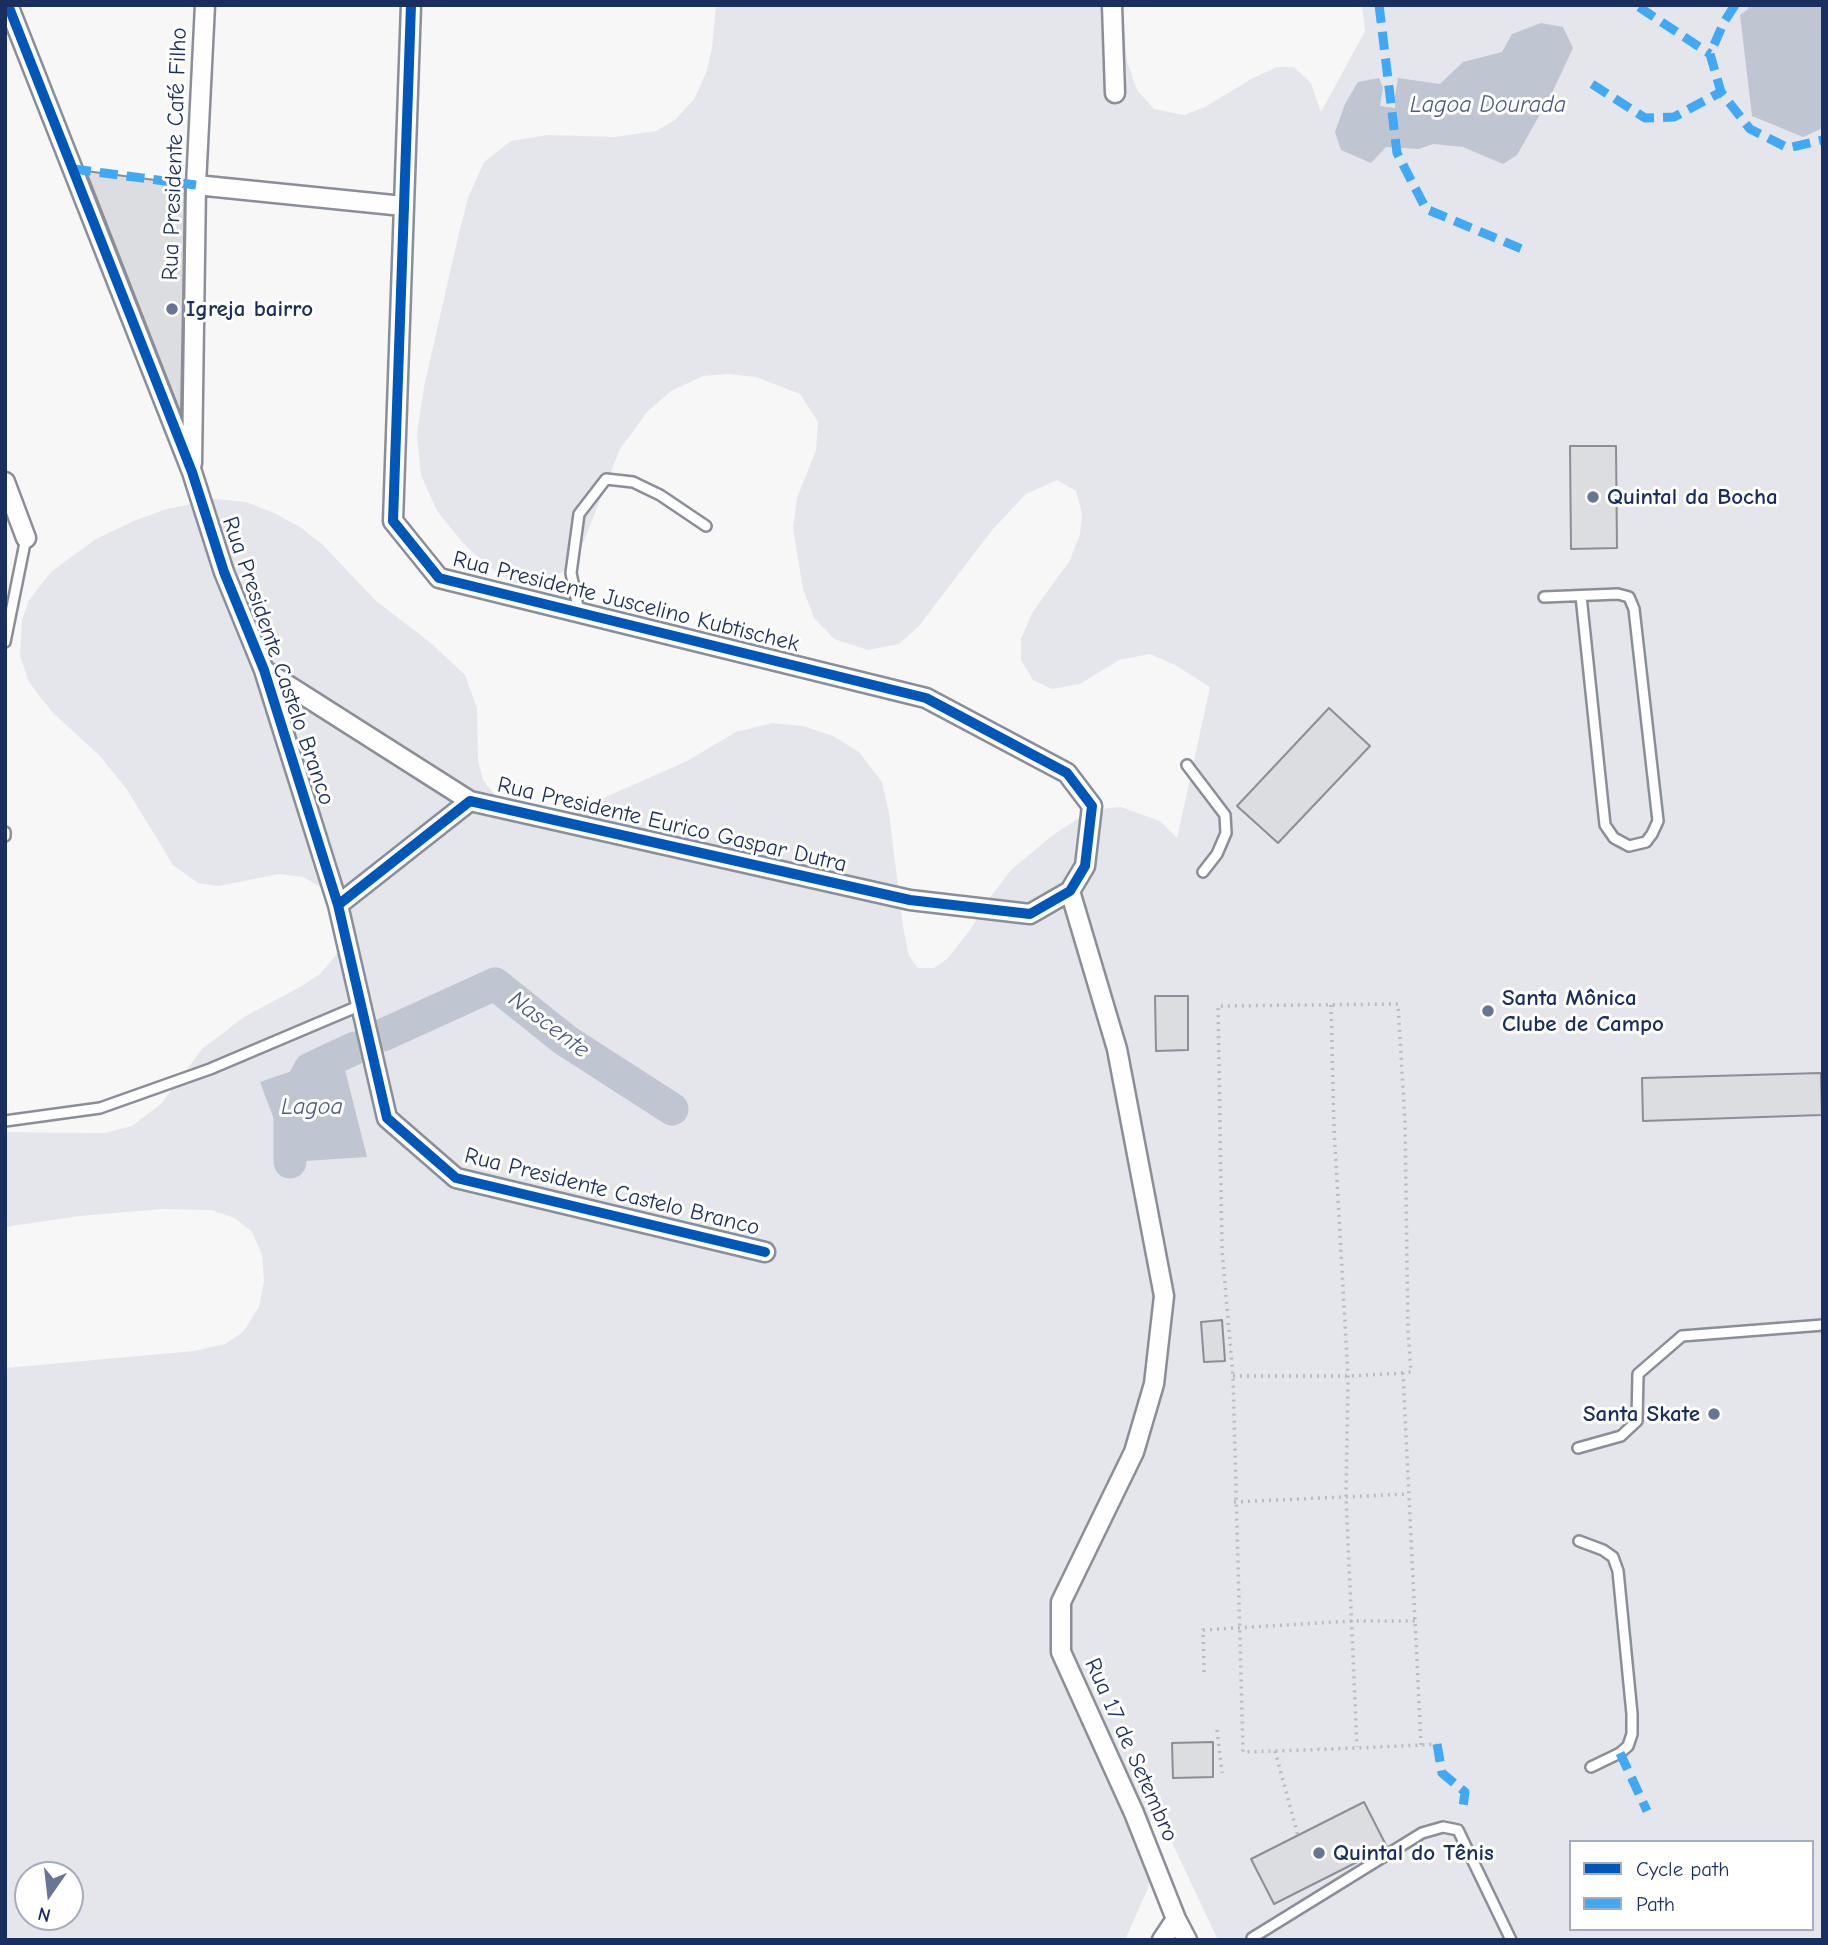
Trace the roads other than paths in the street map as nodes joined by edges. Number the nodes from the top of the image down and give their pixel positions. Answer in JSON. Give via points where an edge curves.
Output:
{"nodes":[{"id":1,"x":8,"y":5,"type":"edge"},
{"id":2,"x":205,"y":5,"type":"edge"},
{"id":3,"x":411,"y":5,"type":"edge"},
{"id":4,"x":1112,"y":5,"type":"edge"},
{"id":5,"x":1115,"y":93,"type":"dead end"},
{"id":6,"x":196,"y":186,"type":"junction"},
{"id":7,"x":404,"y":206,"type":"junction"},
{"id":8,"x":192,"y":472,"type":"junction"},
{"id":9,"x":5,"y":482,"type":"edge"},
{"id":10,"x":706,"y":526,"type":"dead end"},
{"id":11,"x":26,"y":538,"type":"joint"},
{"id":12,"x":1581,"y":596,"type":"junction"},
{"id":13,"x":1544,"y":597,"type":"dead end"},
{"id":14,"x":579,"y":612,"type":"junction"},
{"id":15,"x":5,"y":642,"type":"edge"},
{"id":16,"x":264,"y":670,"type":"junction"},
{"id":17,"x":1187,"y":765,"type":"dead end"},
{"id":18,"x":470,"y":801,"type":"junction"},
{"id":19,"x":1203,"y":873,"type":"dead end"},
{"id":20,"x":1070,"y":891,"type":"junction"},
{"id":21,"x":338,"y":905,"type":"junction"},
{"id":22,"x":361,"y":1005,"type":"junction"},
{"id":23,"x":5,"y":1121,"type":"edge"},
{"id":24,"x":765,"y":1252,"type":"dead end"},
{"id":25,"x":1823,"y":1325,"type":"edge"},
{"id":26,"x":1578,"y":1448,"type":"dead end"},
{"id":27,"x":1579,"y":1541,"type":"dead end"},
{"id":28,"x":1591,"y":1767,"type":"dead end"},
{"id":29,"x":1176,"y":1919,"type":"junction"},
{"id":30,"x":1252,"y":1938,"type":"dead end"},
{"id":31,"x":1162,"y":1940,"type":"edge"},
{"id":32,"x":1187,"y":1940,"type":"edge"},
{"id":33,"x":1511,"y":1940,"type":"edge"}],
"edges":[{"from":1,"to":8,"type":"street","name":"Rua Presidente Castelo Branco"},
{"from":2,"to":6,"type":"street","name":"Rua Presidente Café Filho"},
{"from":3,"to":7,"type":"street","name":"Rua Presidente Juscelino Kubtischek"},
{"from":4,"to":5,"type":"street"},
{"from":6,"to":7,"type":"street"},
{"from":6,"to":8,"type":"street","name":"Rua Presidente Café Filho"},
{"from":7,"to":14,"type":"street","name":"Rua Presidente Juscelino Kubtischek","via":[[393,521],[439,578]]},
{"from":8,"to":16,"type":"street","name":"Rua Presidente Castelo Branco","via":[[224,572]]},
{"from":9,"to":11,"type":"street"},
{"from":10,"to":14,"type":"lane","via":[[633,482],[606,479],[579,514],[571,573]]},
{"from":11,"to":15,"type":"lane"},
{"from":12,"to":12,"type":"lane","via":[[1618,594],[1629,597],[1634,609],[1658,821],[1646,842],[1629,846],[1614,838],[1605,825]]},
{"from":12,"to":13,"type":"lane"},
{"from":14,"to":20,"type":"street","name":"Rua Presidente Juscelino Kubtischek","via":[[926,698],[1066,773],[1092,806],[1085,866]]},
{"from":16,"to":18,"type":"street"},
{"from":16,"to":21,"type":"street","name":"Rua Presidente Castelo Branco"},
{"from":17,"to":19,"type":"lane","via":[[1225,814],[1226,833]]},
{"from":18,"to":20,"type":"street","name":"Rua Presidente Eurico Gaspar Dutra","via":[[910,900],[1030,914]]},
{"from":18,"to":21,"type":"street","name":"Rua Presidente Eurico Gaspar Dutra"},
{"from":20,"to":29,"type":"street","name":"Rua 17 de Setembro","via":[[1117,1049],[1164,1296],[1154,1384],[1134,1452],[1061,1602],[1061,1652]]},
{"from":21,"to":22,"type":"street","name":"Rua Presidente Castelo Branco"},
{"from":22,"to":23,"type":"lane","via":[[210,1069],[100,1108]]},
{"from":22,"to":24,"type":"street","name":"Rua Presidente Castelo Branco","via":[[387,1118],[456,1178]]},
{"from":25,"to":26,"type":"lane","via":[[1682,1336],[1638,1374],[1637,1420],[1621,1436]]},
{"from":27,"to":28,"type":"lane","via":[[1613,1557],[1618,1571],[1632,1714],[1628,1746]]},
{"from":29,"to":31,"type":"street"},
{"from":29,"to":32,"type":"street","name":"Rua 17 de Setembro"},
{"from":30,"to":33,"type":"lane","via":[[1422,1833],[1443,1827],[1458,1830]]}]}
